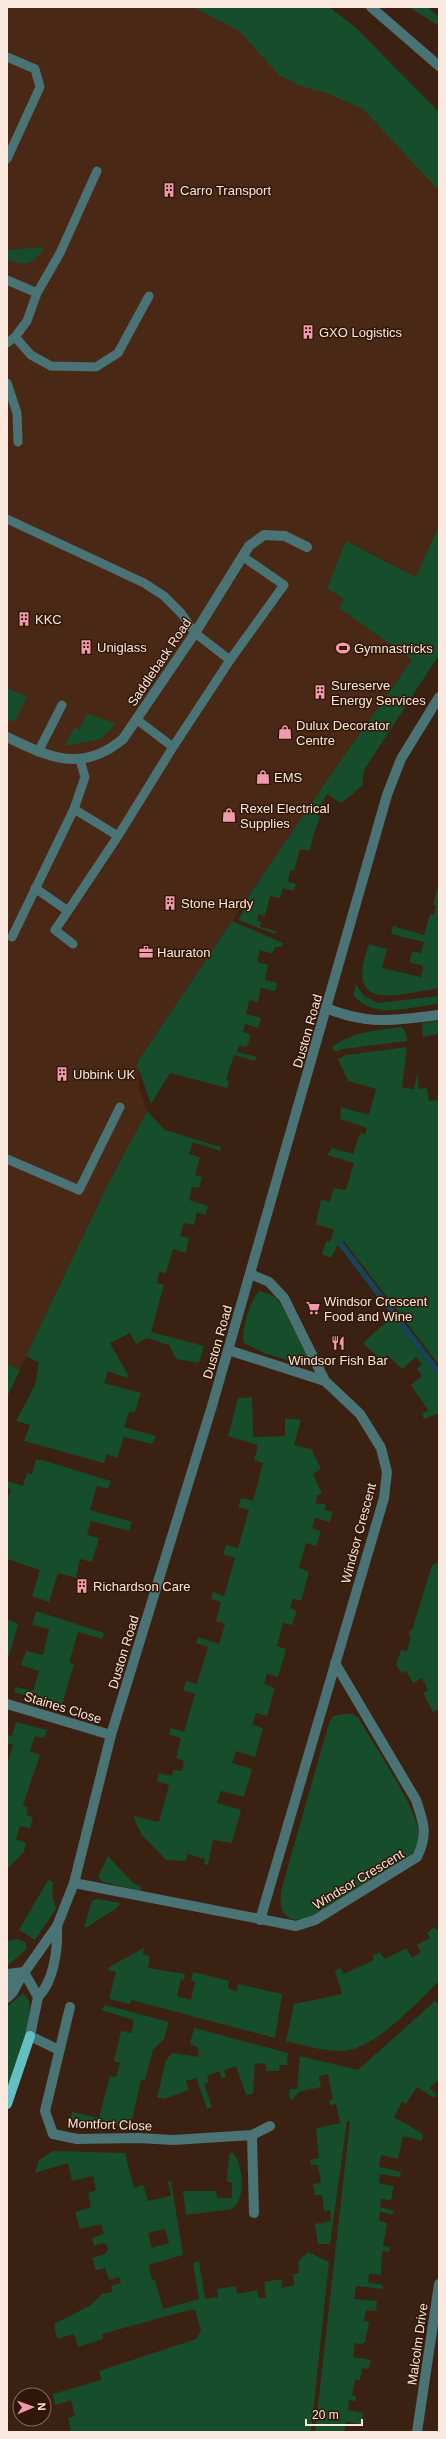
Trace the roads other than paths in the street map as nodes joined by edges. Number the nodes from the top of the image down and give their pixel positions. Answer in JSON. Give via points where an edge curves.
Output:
{"nodes":[{"id":1,"x":371,"y":7,"type":"edge"},
{"id":2,"x":7,"y":57,"type":"edge"},
{"id":3,"x":439,"y":66,"type":"edge"},
{"id":4,"x":7,"y":159,"type":"edge"},
{"id":5,"x":97,"y":171,"type":"dead end"},
{"id":6,"x":7,"y":280,"type":"edge"},
{"id":7,"x":37,"y":293,"type":"junction"},
{"id":8,"x":149,"y":296,"type":"dead end"},
{"id":9,"x":15,"y":337,"type":"junction"},
{"id":10,"x":7,"y":342,"type":"edge"},
{"id":11,"x":7,"y":383,"type":"edge"},
{"id":12,"x":18,"y":442,"type":"dead end"},
{"id":13,"x":7,"y":519,"type":"edge"},
{"id":14,"x":307,"y":548,"type":"dead end"},
{"id":15,"x":242,"y":556,"type":"junction"},
{"id":16,"x":196,"y":633,"type":"junction"},
{"id":17,"x":230,"y":660,"type":"junction"},
{"id":18,"x":439,"y":696,"type":"edge"},
{"id":19,"x":62,"y":705,"type":"dead end"},
{"id":20,"x":136,"y":719,"type":"junction"},
{"id":21,"x":7,"y":737,"type":"edge"},
{"id":22,"x":173,"y":747,"type":"junction"},
{"id":23,"x":38,"y":752,"type":"junction"},
{"id":24,"x":80,"y":760,"type":"junction"},
{"id":25,"x":74,"y":809,"type":"junction"},
{"id":26,"x":118,"y":836,"type":"junction"},
{"id":27,"x":36,"y":888,"type":"junction"},
{"id":28,"x":68,"y":911,"type":"junction"},
{"id":29,"x":12,"y":937,"type":"dead end"},
{"id":30,"x":73,"y":944,"type":"dead end"},
{"id":31,"x":326,"y":1008,"type":"junction"},
{"id":32,"x":439,"y":1015,"type":"edge"},
{"id":33,"x":120,"y":1107,"type":"dead end"},
{"id":34,"x":7,"y":1160,"type":"edge"},
{"id":35,"x":250,"y":1274,"type":"junction"},
{"id":36,"x":228,"y":1350,"type":"junction"},
{"id":37,"x":325,"y":1381,"type":"junction"},
{"id":38,"x":334,"y":1663,"type":"junction"},
{"id":39,"x":7,"y":1704,"type":"edge"},
{"id":40,"x":111,"y":1736,"type":"junction"},
{"id":41,"x":74,"y":1883,"type":"junction"},
{"id":42,"x":260,"y":1920,"type":"junction"},
{"id":43,"x":57,"y":1926,"type":"junction"},
{"id":44,"x":7,"y":1974,"type":"edge"},
{"id":45,"x":23,"y":1975,"type":"junction"},
{"id":46,"x":7,"y":1985,"type":"edge"},
{"id":47,"x":38,"y":1997,"type":"junction"},
{"id":48,"x":7,"y":1998,"type":"edge"},
{"id":49,"x":70,"y":2007,"type":"dead end"},
{"id":50,"x":30,"y":2036,"type":"junction"},
{"id":51,"x":59,"y":2050,"type":"junction"},
{"id":52,"x":7,"y":2104,"type":"edge"},
{"id":53,"x":270,"y":2126,"type":"dead end"},
{"id":54,"x":252,"y":2135,"type":"junction"},
{"id":55,"x":254,"y":2213,"type":"dead end"},
{"id":56,"x":439,"y":2284,"type":"edge"},
{"id":57,"x":417,"y":2432,"type":"edge"}],
"edges":[{"from":1,"to":3,"type":"street"},
{"from":2,"to":4,"type":"lane","via":[[35,69],[40,87]]},
{"from":5,"to":7,"type":"lane","via":[[60,253]]},
{"from":6,"to":7,"type":"lane"},
{"from":7,"to":9,"type":"lane","via":[[27,321]]},
{"from":8,"to":9,"type":"lane","via":[[118,353],[96,367],[51,366],[31,355]]},
{"from":9,"to":10,"type":"lane"},
{"from":11,"to":12,"type":"lane","via":[[17,413]]},
{"from":13,"to":16,"type":"lane","via":[[144,583],[164,596]]},
{"from":14,"to":15,"type":"street","name":"Saddleback Road","via":[[285,536],[264,535],[248,546]]},
{"from":15,"to":16,"type":"street","name":"Saddleback Road"},
{"from":15,"to":17,"type":"lane","via":[[284,585]]},
{"from":16,"to":17,"type":"lane"},
{"from":16,"to":20,"type":"street","name":"Saddleback Road"},
{"from":17,"to":22,"type":"lane"},
{"from":18,"to":31,"type":"street","name":"Duston Road","via":[[400,759],[387,795]]},
{"from":19,"to":23,"type":"lane"},
{"from":20,"to":22,"type":"lane"},
{"from":20,"to":24,"type":"street","name":"Saddleback Road","via":[[123,739],[107,752]]},
{"from":21,"to":23,"type":"street","name":"Saddleback Road"},
{"from":22,"to":26,"type":"lane"},
{"from":23,"to":24,"type":"street","name":"Saddleback Road"},
{"from":24,"to":25,"type":"lane","via":[[85,777]]},
{"from":25,"to":26,"type":"lane"},
{"from":25,"to":27,"type":"lane"},
{"from":26,"to":28,"type":"lane"},
{"from":27,"to":28,"type":"lane"},
{"from":27,"to":29,"type":"lane"},
{"from":28,"to":30,"type":"lane","via":[[55,930]]},
{"from":31,"to":32,"type":"street","via":[[345,1016],[379,1022]]},
{"from":31,"to":35,"type":"street","name":"Duston Road"},
{"from":33,"to":34,"type":"lane","via":[[79,1190]]},
{"from":35,"to":36,"type":"street","name":"Duston Road"},
{"from":35,"to":37,"type":"street","name":"Windsor Crescent","via":[[269,1282],[284,1298]]},
{"from":36,"to":37,"type":"street","name":"Windsor Crescent"},
{"from":36,"to":40,"type":"street","name":"Duston Road"},
{"from":37,"to":38,"type":"street","name":"Windsor Crescent","via":[[360,1414],[381,1448],[387,1472],[384,1498]]},
{"from":38,"to":42,"type":"street","name":"Windsor Crescent"},
{"from":38,"to":42,"type":"street","name":"Windsor Crescent","via":[[416,1800],[424,1823],[425,1842],[417,1858],[315,1920],[296,1926]]},
{"from":39,"to":40,"type":"street","name":"Staines Close"},
{"from":40,"to":41,"type":"street","name":"Duston Road"},
{"from":41,"to":42,"type":"street","name":"Windsor Crescent"},
{"from":41,"to":43,"type":"street","name":"Duston Road"},
{"from":43,"to":45,"type":"street","name":"Duston Road"},
{"from":43,"to":47,"type":"street","via":[[58,1948],[44,1991]]},
{"from":44,"to":45,"type":"street"},
{"from":45,"to":46,"type":"street","name":"Duston Road"},
{"from":45,"to":47,"type":"street"},
{"from":45,"to":48,"type":"street"},
{"from":47,"to":50,"type":"street"},
{"from":49,"to":51,"type":"street","name":"Montfort Close"},
{"from":50,"to":51,"type":"street"},
{"from":50,"to":52,"type":"main road"},
{"from":51,"to":54,"type":"street","name":"Montfort Close","via":[[44,2111],[53,2134],[77,2139],[173,2140]]},
{"from":53,"to":54,"type":"street","name":"Montfort Close"},
{"from":54,"to":55,"type":"street"},
{"from":56,"to":57,"type":"street","name":"Malcolm Drive"}]}
